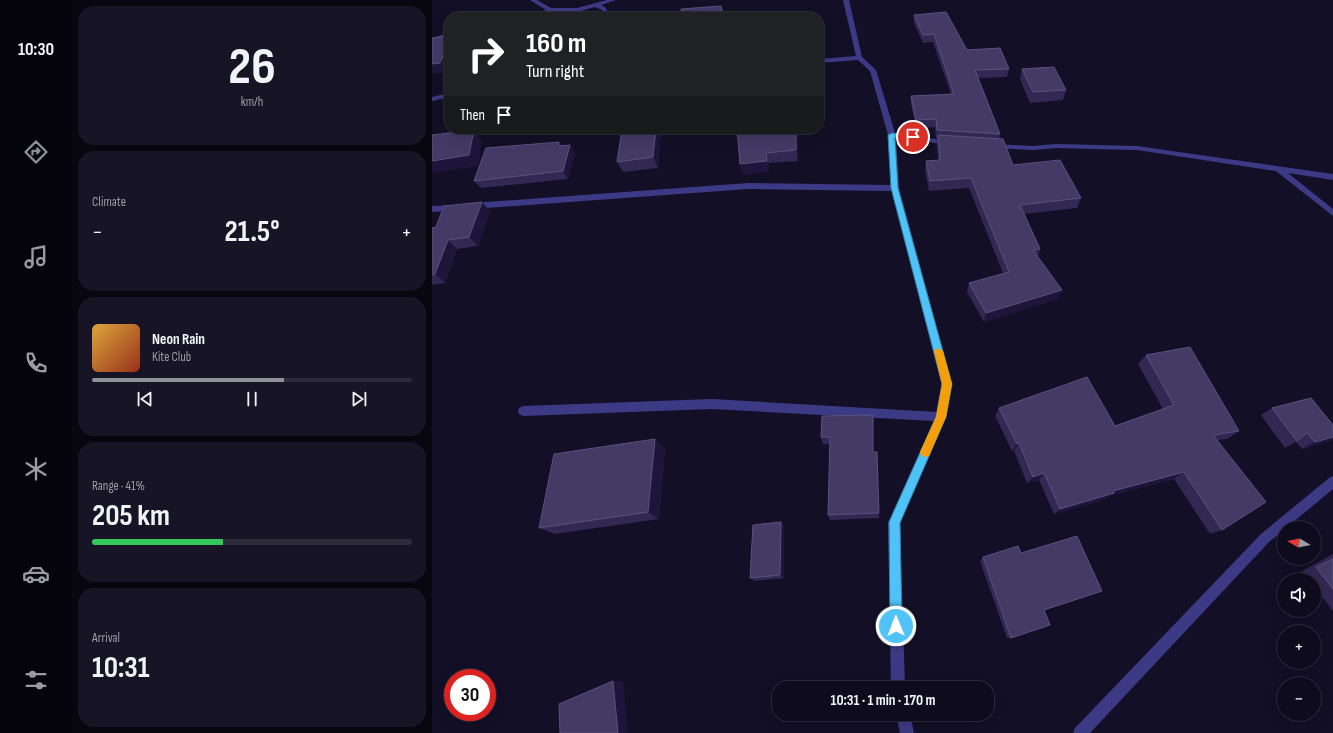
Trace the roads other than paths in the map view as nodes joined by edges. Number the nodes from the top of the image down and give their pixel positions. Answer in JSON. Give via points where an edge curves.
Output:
{"nodes":[{"id":1,"x":533,"y":0,"type":"edge"},
{"id":2,"x":613,"y":0,"type":"edge"},
{"id":3,"x":846,"y":0,"type":"edge"},
{"id":4,"x":596,"y":5,"type":"junction"},
{"id":5,"x":558,"y":9,"type":"junction"},
{"id":6,"x":546,"y":12,"type":"edge"},
{"id":7,"x":605,"y":12,"type":"edge"},
{"id":8,"x":444,"y":37,"type":"edge"},
{"id":9,"x":432,"y":40,"type":"edge"},
{"id":10,"x":859,"y":58,"type":"junction"},
{"id":11,"x":824,"y":61,"type":"edge"},
{"id":12,"x":444,"y":96,"type":"edge"},
{"id":13,"x":432,"y":98,"type":"edge"},
{"id":14,"x":892,"y":135,"type":"junction"},
{"id":15,"x":958,"y":143,"type":"edge"},
{"id":16,"x":987,"y":145,"type":"edge"},
{"id":17,"x":1278,"y":169,"type":"junction"},
{"id":18,"x":1333,"y":177,"type":"edge"},
{"id":19,"x":894,"y":188,"type":"junction"},
{"id":20,"x":432,"y":209,"type":"edge"},
{"id":21,"x":1333,"y":213,"type":"edge"},
{"id":22,"x":523,"y":412,"type":"dead end"},
{"id":23,"x":941,"y":417,"type":"junction"},
{"id":24,"x":1333,"y":482,"type":"edge"},
{"id":25,"x":898,"y":681,"type":"edge"},
{"id":26,"x":904,"y":721,"type":"edge"},
{"id":27,"x":907,"y":733,"type":"edge"},
{"id":28,"x":1080,"y":733,"type":"edge"}],
"edges":[{"from":1,"to":5,"type":"street","via":[[550,10]]},
{"from":2,"to":4,"type":"street"},
{"from":3,"to":10,"type":"street"},
{"from":4,"to":5,"type":"street","via":[[577,10]]},
{"from":4,"to":7,"type":"street"},
{"from":5,"to":6,"type":"street"},
{"from":8,"to":9,"type":"street"},
{"from":10,"to":11,"type":"street"},
{"from":10,"to":14,"type":"street","via":[[873,70]]},
{"from":12,"to":13,"type":"street"},
{"from":14,"to":15,"type":"street"},
{"from":14,"to":19,"type":"street"},
{"from":16,"to":17,"type":"street","via":[[1033,148],[1137,148]]},
{"from":17,"to":18,"type":"street"},
{"from":17,"to":21,"type":"street"},
{"from":19,"to":20,"type":"street","via":[[748,186]]},
{"from":19,"to":23,"type":"street","via":[[947,384]]},
{"from":22,"to":23,"type":"street","via":[[712,404]]},
{"from":23,"to":25,"type":"street","via":[[894,522]]},
{"from":24,"to":28,"type":"street","via":[[1265,538]]},
{"from":26,"to":27,"type":"street"}]}
